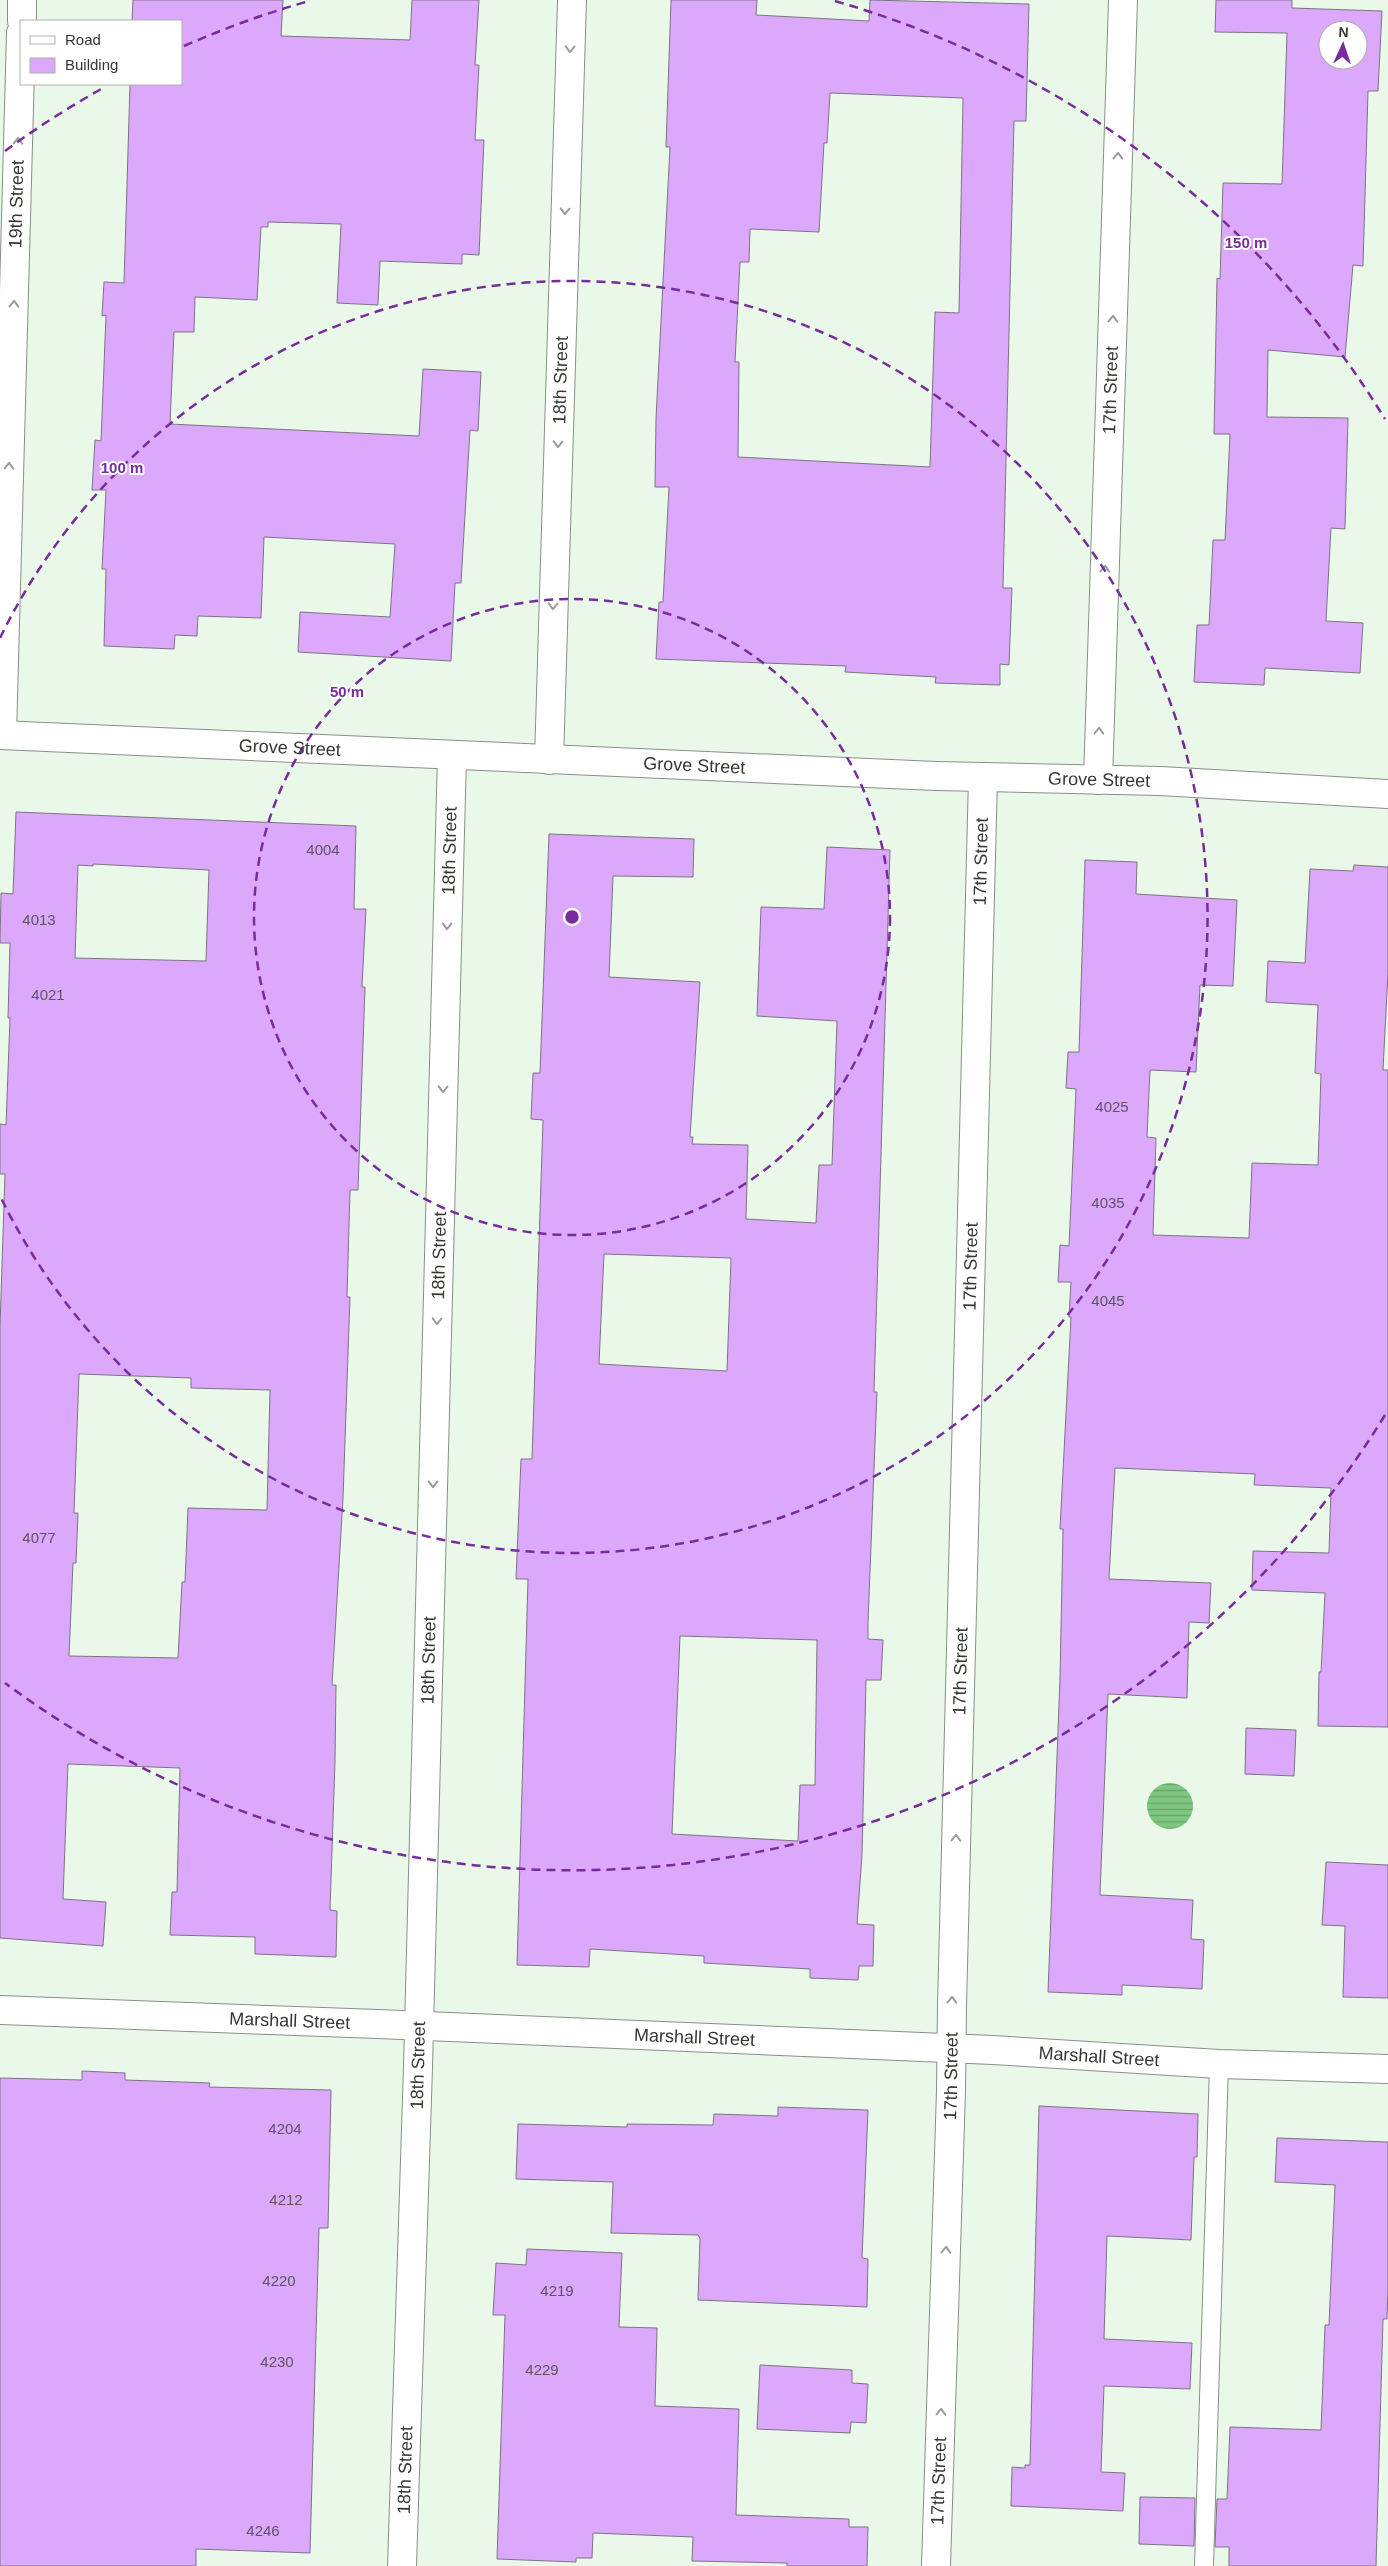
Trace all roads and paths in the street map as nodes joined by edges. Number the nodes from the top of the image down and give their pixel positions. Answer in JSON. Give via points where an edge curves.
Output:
{"nodes":[{"id":1,"x":22,"y":0,"type":"edge"},
{"id":2,"x":572,"y":0,"type":"edge"},
{"id":3,"x":1123,"y":0,"type":"edge"},
{"id":4,"x":22,"y":20,"type":"edge"},
{"id":5,"x":20,"y":68,"type":"edge"},
{"id":6,"x":1,"y":735,"type":"edge"},
{"id":7,"x":452,"y":755,"type":"junction"},
{"id":8,"x":549,"y":760,"type":"junction"},
{"id":9,"x":984,"y":777,"type":"junction"},
{"id":10,"x":1098,"y":780,"type":"junction"},
{"id":11,"x":1388,"y":794,"type":"edge"},
{"id":12,"x":0,"y":2010,"type":"edge"},
{"id":13,"x":418,"y":2027,"type":"junction"},
{"id":14,"x":951,"y":2049,"type":"junction"},
{"id":15,"x":1219,"y":2064,"type":"junction"},
{"id":16,"x":1388,"y":2069,"type":"edge"},
{"id":17,"x":402,"y":2566,"type":"edge"},
{"id":18,"x":936,"y":2566,"type":"edge"},
{"id":19,"x":1204,"y":2566,"type":"edge"}],
"edges":[{"from":1,"to":4,"type":"street"},
{"from":2,"to":8,"type":"street","name":"18th Street","one_way":true},
{"from":10,"to":3,"type":"street","name":"17th Street","one_way":true},
{"from":6,"to":5,"type":"street","name":"19th Street","one_way":true},
{"from":6,"to":7,"type":"street","name":"Grove Street"},
{"from":7,"to":8,"type":"street","name":"Grove Street"},
{"from":7,"to":13,"type":"street","name":"18th Street","one_way":true},
{"from":8,"to":9,"type":"street","name":"Grove Street"},
{"from":9,"to":10,"type":"street","name":"Grove Street"},
{"from":14,"to":9,"type":"street","name":"17th Street","one_way":true},
{"from":10,"to":11,"type":"street","name":"Grove Street"},
{"from":12,"to":13,"type":"street","name":"Marshall Street"},
{"from":13,"to":14,"type":"street","name":"Marshall Street"},
{"from":13,"to":17,"type":"street","name":"18th Street"},
{"from":14,"to":15,"type":"street","name":"Marshall Street"},
{"from":18,"to":14,"type":"street","name":"17th Street","one_way":true},
{"from":15,"to":16,"type":"street","name":"Marshall Street"},
{"from":15,"to":19,"type":"lane"}]}
